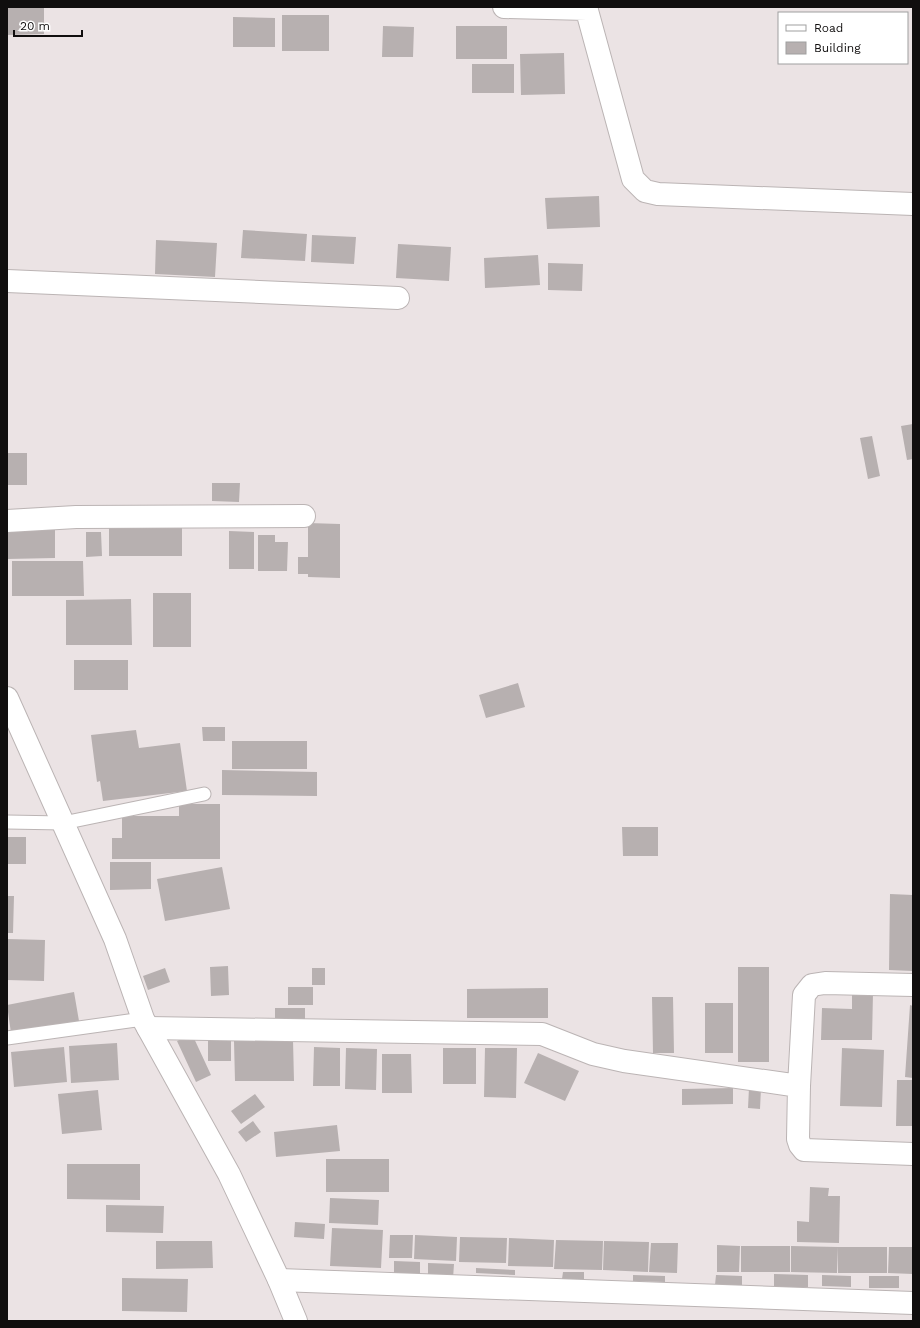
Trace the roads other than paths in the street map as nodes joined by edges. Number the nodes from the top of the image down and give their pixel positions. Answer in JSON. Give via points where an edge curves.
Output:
{"nodes":[{"id":1,"x":504,"y":7,"type":"edge"},
{"id":2,"x":586,"y":8,"type":"edge"},
{"id":3,"x":913,"y":204,"type":"edge"},
{"id":4,"x":7,"y":281,"type":"edge"},
{"id":5,"x":398,"y":298,"type":"dead end"},
{"id":6,"x":304,"y":516,"type":"dead end"},
{"id":7,"x":7,"y":521,"type":"edge"},
{"id":8,"x":7,"y":698,"type":"edge"},
{"id":9,"x":204,"y":794,"type":"dead end"},
{"id":10,"x":7,"y":822,"type":"edge"},
{"id":11,"x":62,"y":823,"type":"junction"},
{"id":12,"x":913,"y":985,"type":"edge"},
{"id":13,"x":145,"y":1024,"type":"junction"},
{"id":14,"x":7,"y":1038,"type":"edge"},
{"id":15,"x":799,"y":1086,"type":"junction"},
{"id":16,"x":913,"y":1154,"type":"edge"},
{"id":17,"x":279,"y":1280,"type":"junction"},
{"id":18,"x":913,"y":1303,"type":"edge"},
{"id":19,"x":296,"y":1321,"type":"edge"}],
"edges":[{"from":1,"to":2,"type":"street"},
{"from":2,"to":3,"type":"street","via":[[633,179],[645,191],[658,194]]},
{"from":4,"to":5,"type":"street"},
{"from":6,"to":7,"type":"street","via":[[76,517]]},
{"from":8,"to":11,"type":"street"},
{"from":9,"to":11,"type":"lane"},
{"from":10,"to":11,"type":"lane"},
{"from":11,"to":13,"type":"street","via":[[115,939]]},
{"from":12,"to":15,"type":"street","via":[[825,982],[812,985],[804,995]]},
{"from":13,"to":14,"type":"lane"},
{"from":13,"to":15,"type":"street","via":[[542,1034],[593,1054],[624,1061]]},
{"from":13,"to":17,"type":"street","via":[[229,1174]]},
{"from":15,"to":16,"type":"street","via":[[798,1140],[804,1150]]},
{"from":17,"to":18,"type":"street"},
{"from":17,"to":19,"type":"street"}]}
